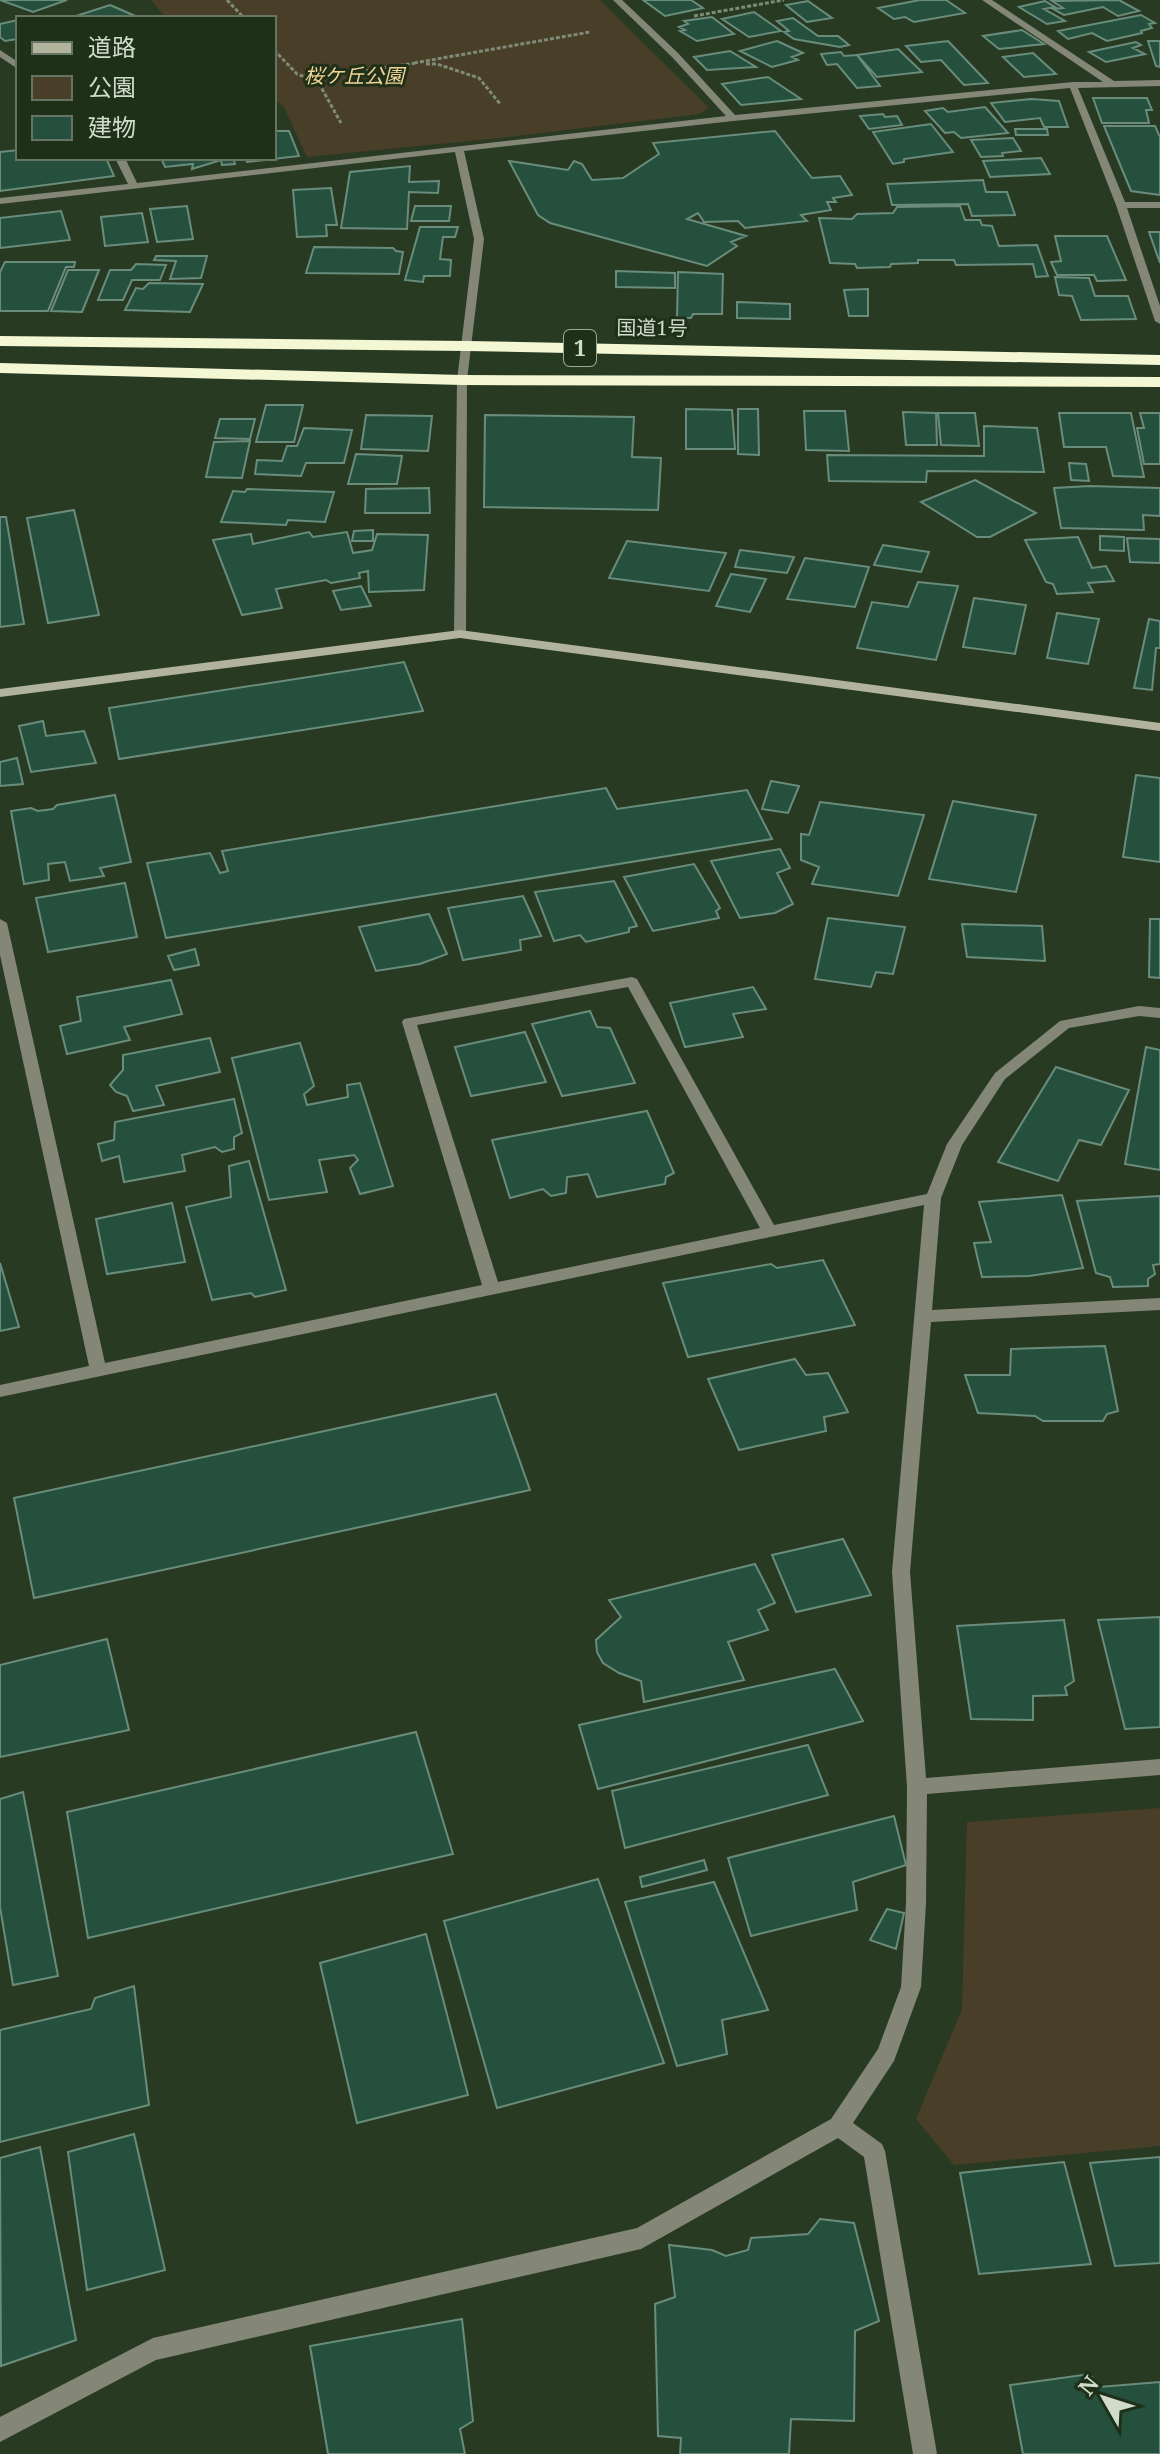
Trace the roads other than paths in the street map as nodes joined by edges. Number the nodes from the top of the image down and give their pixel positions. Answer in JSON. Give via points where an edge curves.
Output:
{"nodes":[{"id":1,"x":617,"y":0,"type":"edge"},
{"id":2,"x":986,"y":0,"type":"edge"},
{"id":3,"x":1110,"y":82,"type":"junction"},
{"id":4,"x":1160,"y":83,"type":"edge"},
{"id":5,"x":1073,"y":85,"type":"junction"},
{"id":6,"x":733,"y":118,"type":"junction"},
{"id":7,"x":459,"y":148,"type":"junction"},
{"id":8,"x":121,"y":160,"type":"edge"},
{"id":9,"x":133,"y":185,"type":"junction"},
{"id":10,"x":0,"y":201,"type":"edge"},
{"id":11,"x":1121,"y":205,"type":"junction"},
{"id":12,"x":1160,"y":205,"type":"edge"},
{"id":13,"x":1160,"y":321,"type":"edge"},
{"id":14,"x":0,"y":341,"type":"edge"},
{"id":15,"x":467,"y":346,"type":"junction"},
{"id":16,"x":1160,"y":360,"type":"edge"},
{"id":17,"x":0,"y":368,"type":"edge"},
{"id":18,"x":462,"y":380,"type":"junction"},
{"id":19,"x":1160,"y":382,"type":"edge"},
{"id":20,"x":460,"y":634,"type":"junction"},
{"id":21,"x":0,"y":693,"type":"edge"},
{"id":22,"x":1160,"y":727,"type":"edge"},
{"id":23,"x":0,"y":923,"type":"edge"},
{"id":24,"x":1160,"y":1013,"type":"edge"},
{"id":25,"x":933,"y":1198,"type":"junction"},
{"id":26,"x":770,"y":1232,"type":"junction"},
{"id":27,"x":492,"y":1290,"type":"junction"},
{"id":28,"x":1160,"y":1304,"type":"edge"},
{"id":29,"x":923,"y":1316,"type":"junction"},
{"id":30,"x":99,"y":1372,"type":"junction"},
{"id":31,"x":0,"y":1391,"type":"edge"},
{"id":32,"x":1160,"y":1767,"type":"edge"},
{"id":33,"x":917,"y":1787,"type":"junction"},
{"id":34,"x":839,"y":2126,"type":"junction"},
{"id":35,"x":0,"y":2430,"type":"edge"},
{"id":36,"x":925,"y":2454,"type":"edge"}],
"edges":[{"from":1,"to":6,"type":"street"},
{"from":2,"to":3,"type":"street"},
{"from":3,"to":4,"type":"street"},
{"from":3,"to":5,"type":"street"},
{"from":5,"to":6,"type":"street"},
{"from":5,"to":11,"type":"street"},
{"from":6,"to":7,"type":"street"},
{"from":7,"to":9,"type":"street"},
{"from":7,"to":15,"type":"street","via":[[479,239]]},
{"from":8,"to":9,"type":"street"},
{"from":9,"to":10,"type":"street"},
{"from":11,"to":12,"type":"street"},
{"from":11,"to":13,"type":"street"},
{"from":14,"to":15,"type":"highway","name":"国道1号","number":"1"},
{"from":15,"to":16,"type":"highway","name":"国道1号","number":"1"},
{"from":15,"to":18,"type":"street"},
{"from":17,"to":18,"type":"highway","number":"1"},
{"from":18,"to":19,"type":"highway","number":"1"},
{"from":18,"to":20,"type":"street"},
{"from":20,"to":21,"type":"street"},
{"from":20,"to":22,"type":"street"},
{"from":23,"to":30,"type":"street"},
{"from":24,"to":25,"type":"street","via":[[1139,1011],[1065,1024],[1000,1076],[955,1144]]},
{"from":25,"to":26,"type":"street"},
{"from":25,"to":29,"type":"street"},
{"from":26,"to":27,"type":"street"},
{"from":26,"to":27,"type":"street","via":[[632,982],[409,1022]]},
{"from":27,"to":30,"type":"street"},
{"from":28,"to":29,"type":"street"},
{"from":29,"to":33,"type":"street","via":[[901,1572]]},
{"from":30,"to":31,"type":"street"},
{"from":32,"to":33,"type":"street"},
{"from":33,"to":34,"type":"street","via":[[911,1987],[887,2054]]},
{"from":34,"to":35,"type":"street","via":[[641,2238],[153,2349]]},
{"from":34,"to":36,"type":"street","via":[[874,2151]]}]}
